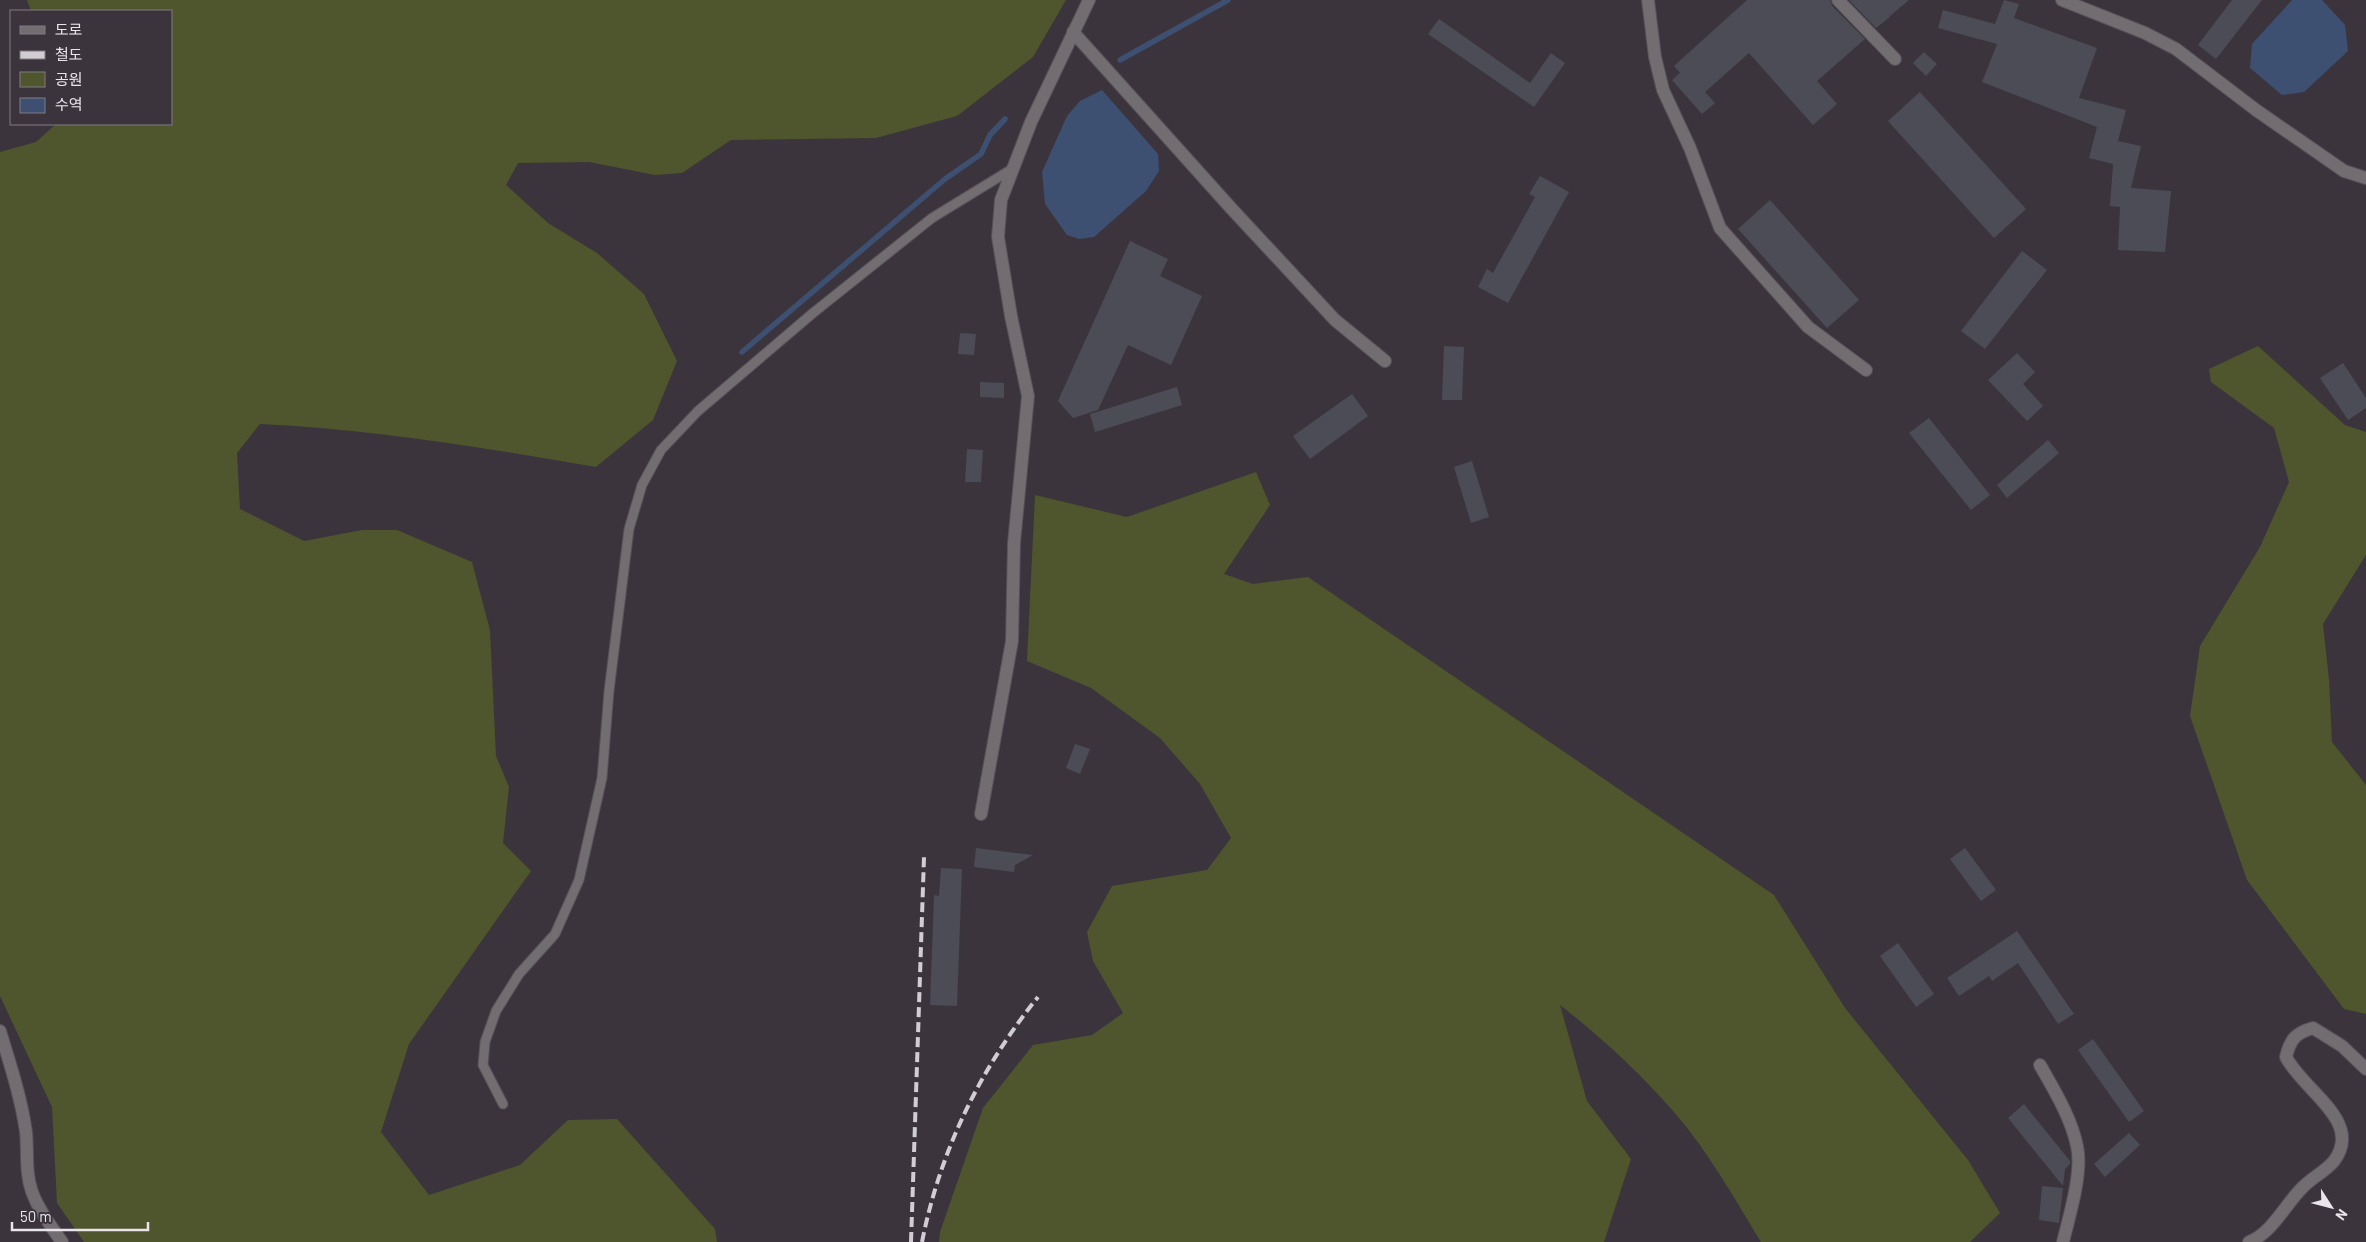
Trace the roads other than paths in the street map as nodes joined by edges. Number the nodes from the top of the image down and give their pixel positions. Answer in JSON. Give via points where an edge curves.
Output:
{"nodes":[{"id":1,"x":1089,"y":0,"type":"edge"},
{"id":2,"x":1648,"y":0,"type":"edge"},
{"id":3,"x":1838,"y":0,"type":"edge"},
{"id":4,"x":2062,"y":0,"type":"edge"},
{"id":5,"x":1074,"y":32,"type":"junction"},
{"id":6,"x":1894,"y":59,"type":"dead end"},
{"id":7,"x":1012,"y":169,"type":"junction"},
{"id":8,"x":2366,"y":178,"type":"edge"},
{"id":9,"x":1385,"y":361,"type":"dead end"},
{"id":10,"x":1866,"y":370,"type":"dead end"},
{"id":11,"x":981,"y":814,"type":"dead end"},
{"id":12,"x":0,"y":1031,"type":"edge"},
{"id":13,"x":2040,"y":1065,"type":"dead end"},
{"id":14,"x":2366,"y":1069,"type":"edge"},
{"id":15,"x":503,"y":1104,"type":"dead end"},
{"id":16,"x":62,"y":1242,"type":"edge"},
{"id":17,"x":2063,"y":1242,"type":"edge"},
{"id":18,"x":2249,"y":1242,"type":"edge"}],
"edges":[{"from":1,"to":5,"type":"street"},
{"from":2,"to":10,"type":"street","via":[[1663,90],[1690,148],[1720,228],[1808,327]]},
{"from":3,"to":6,"type":"street"},
{"from":4,"to":8,"type":"street","via":[[2145,32],[2176,49],[2344,171]]},
{"from":5,"to":7,"type":"street"},
{"from":5,"to":9,"type":"street","via":[[1335,320]]},
{"from":7,"to":11,"type":"street","via":[[1001,200],[998,237],[1028,396],[1014,543],[1012,641]]},
{"from":7,"to":15,"type":"lane","via":[[932,218],[698,410],[662,450],[642,485],[629,529],[602,778],[579,880],[555,934],[519,974],[496,1011],[485,1042],[483,1065]]},
{"from":12,"to":16,"type":"street","via":[[26,1132],[26,1166],[32,1192],[41,1212]]},
{"from":13,"to":17,"type":"street","via":[[2062,1104],[2078,1147],[2076,1190]]},
{"from":14,"to":18,"type":"street","via":[[2342,1046],[2313,1028],[2300,1031],[2292,1038],[2286,1058],[2292,1070],[2326,1105],[2340,1124],[2344,1139],[2332,1163],[2302,1188],[2256,1240]]}]}
